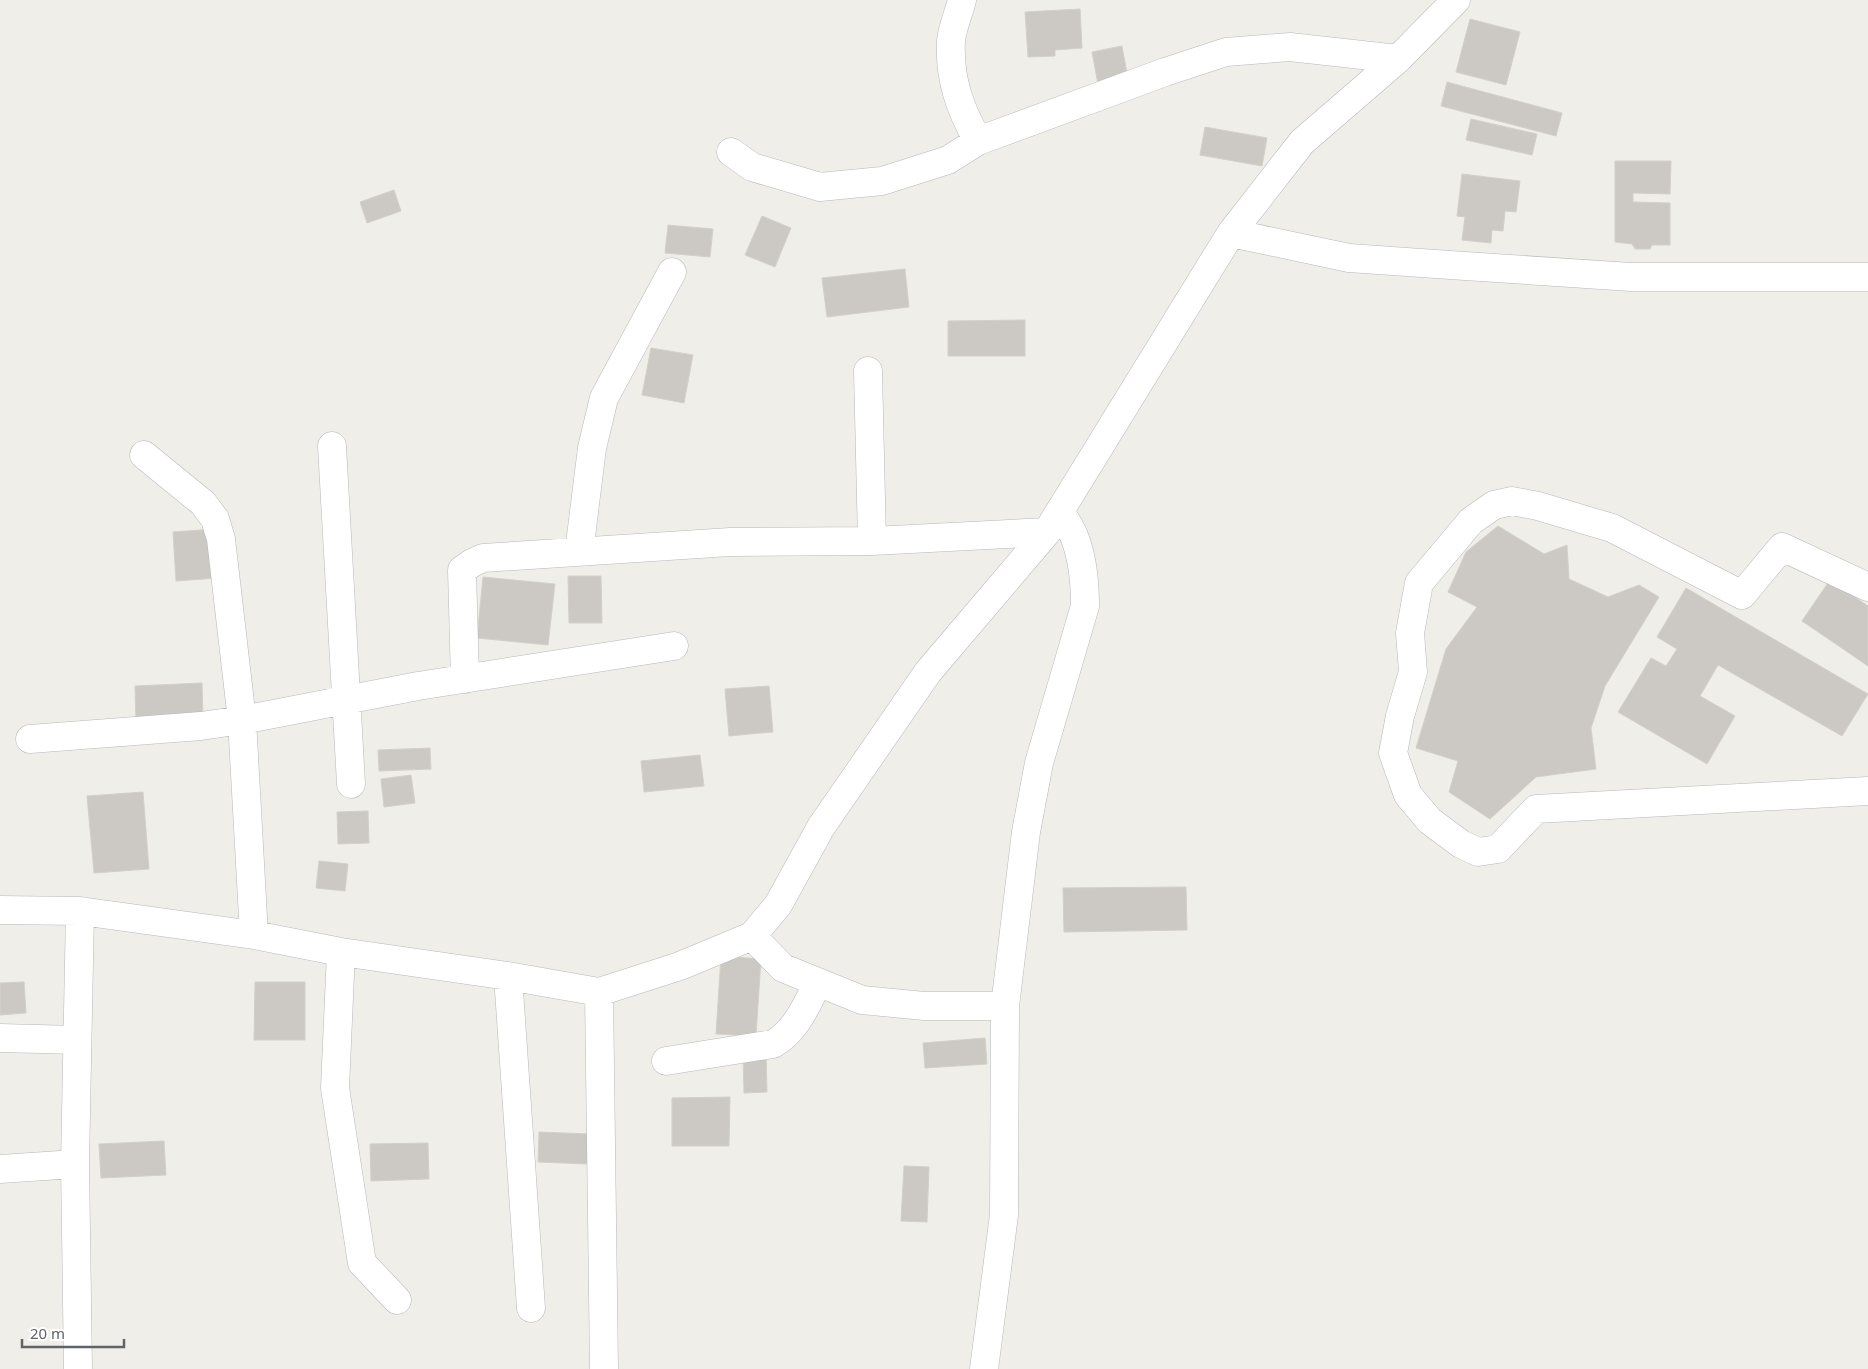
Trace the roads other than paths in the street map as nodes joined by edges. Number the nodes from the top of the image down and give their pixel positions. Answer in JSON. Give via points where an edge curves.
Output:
{"nodes":[{"id":1,"x":962,"y":0,"type":"edge"},
{"id":2,"x":1456,"y":0,"type":"edge"},
{"id":3,"x":1398,"y":59,"type":"junction"},
{"id":4,"x":978,"y":141,"type":"junction"},
{"id":5,"x":731,"y":152,"type":"dead end"},
{"id":6,"x":1231,"y":233,"type":"junction"},
{"id":7,"x":672,"y":272,"type":"dead end"},
{"id":8,"x":1868,"y":277,"type":"edge"},
{"id":9,"x":868,"y":371,"type":"dead end"},
{"id":10,"x":332,"y":446,"type":"dead end"},
{"id":11,"x":144,"y":455,"type":"dead end"},
{"id":12,"x":1054,"y":522,"type":"junction"},
{"id":13,"x":872,"y":541,"type":"junction"},
{"id":14,"x":579,"y":552,"type":"junction"},
{"id":15,"x":1868,"y":587,"type":"edge"},
{"id":16,"x":674,"y":646,"type":"dead end"},
{"id":17,"x":465,"y":679,"type":"junction"},
{"id":18,"x":346,"y":700,"type":"junction"},
{"id":19,"x":242,"y":720,"type":"junction"},
{"id":20,"x":30,"y":740,"type":"dead end"},
{"id":21,"x":351,"y":784,"type":"dead end"},
{"id":22,"x":1868,"y":792,"type":"edge"},
{"id":23,"x":0,"y":910,"type":"edge"},
{"id":24,"x":80,"y":911,"type":"junction"},
{"id":25,"x":254,"y":935,"type":"junction"},
{"id":26,"x":752,"y":936,"type":"junction"},
{"id":27,"x":341,"y":952,"type":"junction"},
{"id":28,"x":508,"y":976,"type":"junction"},
{"id":29,"x":818,"y":984,"type":"junction"},
{"id":30,"x":599,"y":992,"type":"junction"},
{"id":31,"x":1005,"y":1006,"type":"junction"},
{"id":32,"x":0,"y":1038,"type":"edge"},
{"id":33,"x":77,"y":1040,"type":"junction"},
{"id":34,"x":666,"y":1061,"type":"dead end"},
{"id":35,"x":75,"y":1164,"type":"junction"},
{"id":36,"x":0,"y":1169,"type":"edge"},
{"id":37,"x":397,"y":1300,"type":"dead end"},
{"id":38,"x":531,"y":1308,"type":"dead end"},
{"id":39,"x":78,"y":1369,"type":"edge"},
{"id":40,"x":604,"y":1369,"type":"edge"},
{"id":41,"x":984,"y":1369,"type":"edge"}],
"edges":[{"from":1,"to":4,"type":"street","via":[[952,40],[954,87],[966,121]]},
{"from":2,"to":3,"type":"street"},
{"from":3,"to":4,"type":"street","via":[[1290,47],[1226,52]]},
{"from":3,"to":6,"type":"street","via":[[1302,142]]},
{"from":4,"to":5,"type":"street","via":[[948,160],[882,181],[820,187],[752,167]]},
{"from":6,"to":8,"type":"street","via":[[1349,258],[1450,265],[1631,277]]},
{"from":6,"to":12,"type":"street"},
{"from":7,"to":14,"type":"street","via":[[604,398],[592,448]]},
{"from":9,"to":13,"type":"street"},
{"from":10,"to":18,"type":"street"},
{"from":11,"to":19,"type":"street","via":[[203,502],[215,519],[221,539]]},
{"from":12,"to":13,"type":"street"},
{"from":12,"to":26,"type":"street","via":[[928,672],[821,828],[778,905]]},
{"from":12,"to":31,"type":"street","via":[[1074,536],[1085,583],[1085,606],[1037,773],[1026,832]]},
{"from":13,"to":14,"type":"street","via":[[730,542]]},
{"from":14,"to":17,"type":"street","via":[[483,558],[462,570]]},
{"from":15,"to":22,"type":"street","via":[[1782,547],[1742,595],[1612,528],[1538,506],[1512,501],[1494,505],[1471,521],[1419,583],[1410,632],[1414,672],[1400,716],[1393,753],[1408,795],[1430,821],[1461,844],[1478,852],[1498,849],[1536,809]]},
{"from":16,"to":17,"type":"street"},
{"from":17,"to":18,"type":"street"},
{"from":18,"to":19,"type":"street"},
{"from":18,"to":21,"type":"street"},
{"from":19,"to":20,"type":"street"},
{"from":19,"to":25,"type":"street"},
{"from":23,"to":24,"type":"street"},
{"from":24,"to":25,"type":"street"},
{"from":24,"to":33,"type":"street"},
{"from":25,"to":27,"type":"street"},
{"from":26,"to":29,"type":"street","via":[[783,968]]},
{"from":26,"to":30,"type":"street","via":[[680,966]]},
{"from":27,"to":28,"type":"street"},
{"from":27,"to":37,"type":"street","via":[[335,1088],[362,1263]]},
{"from":28,"to":30,"type":"street"},
{"from":28,"to":38,"type":"street"},
{"from":29,"to":31,"type":"street","via":[[862,1000],[924,1006]]},
{"from":29,"to":34,"type":"street","via":[[795,1026],[773,1044]]},
{"from":30,"to":40,"type":"street"},
{"from":31,"to":41,"type":"street","via":[[1004,1215]]},
{"from":32,"to":33,"type":"street"},
{"from":33,"to":35,"type":"street"},
{"from":35,"to":36,"type":"street"},
{"from":35,"to":39,"type":"street"}]}
